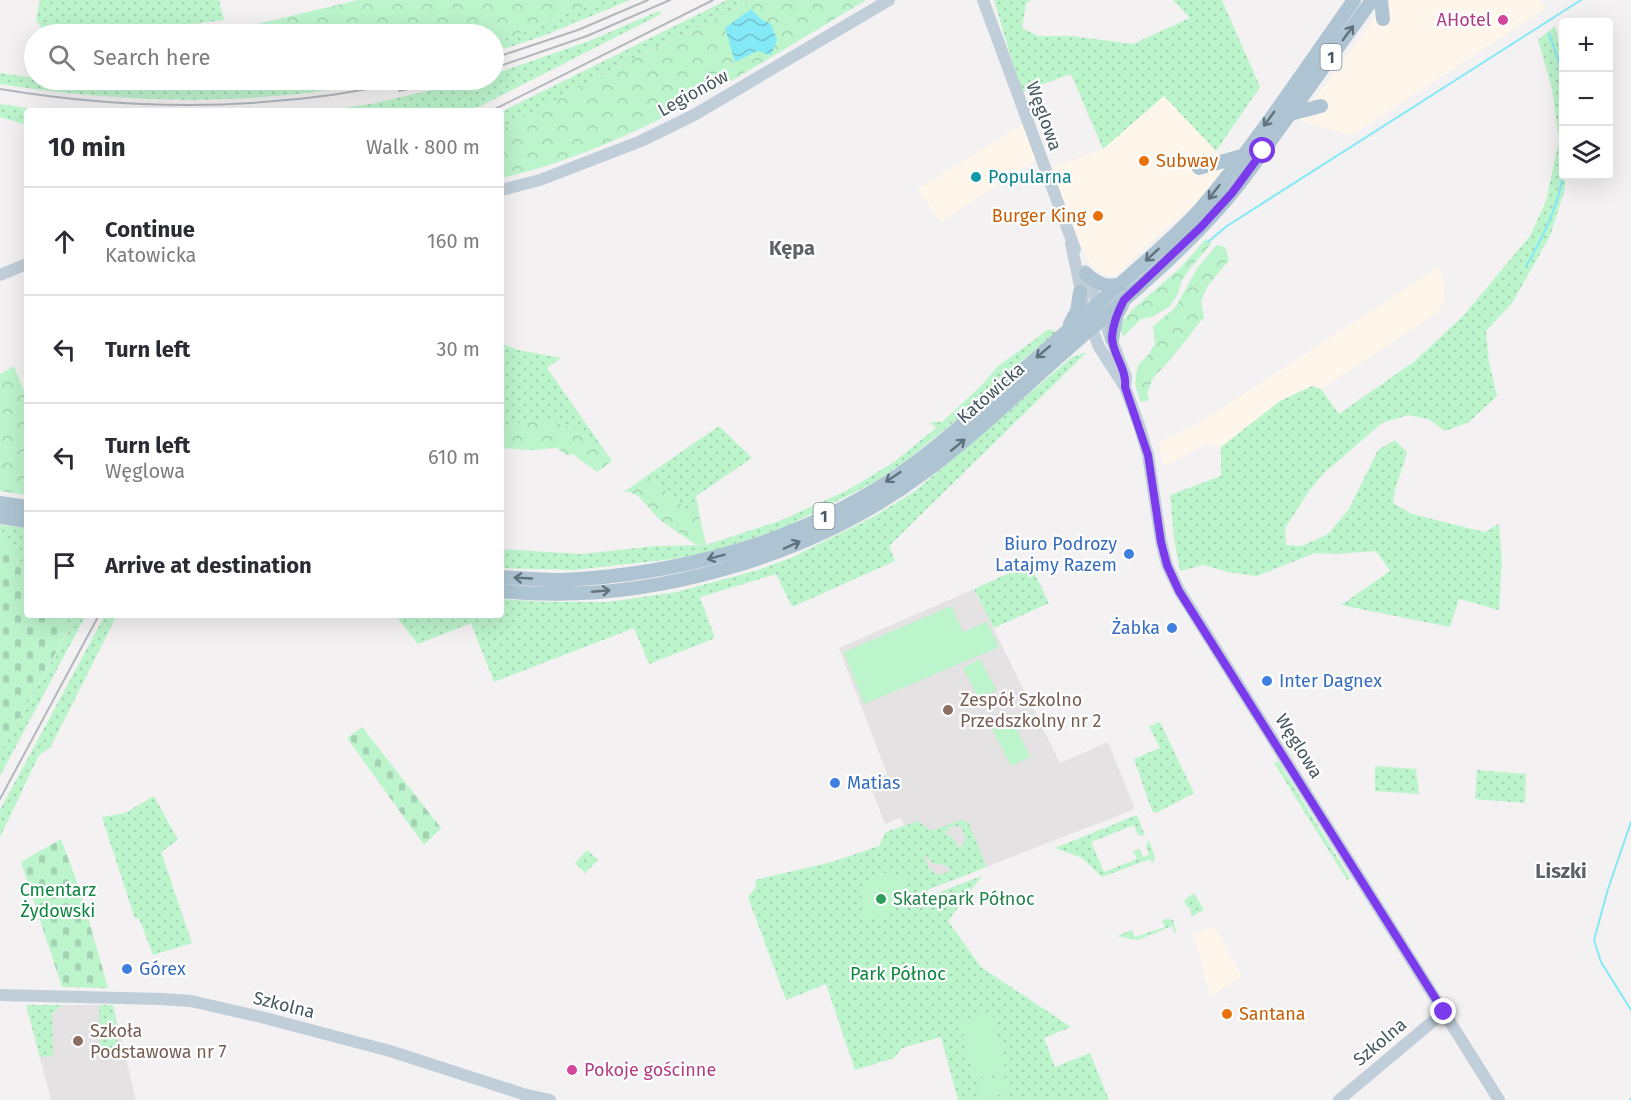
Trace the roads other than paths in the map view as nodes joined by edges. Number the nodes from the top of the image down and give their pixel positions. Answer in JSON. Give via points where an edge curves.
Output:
{"nodes":[{"id":1,"x":889,"y":0,"type":"edge"},
{"id":2,"x":983,"y":0,"type":"edge"},
{"id":3,"x":1354,"y":0,"type":"edge"},
{"id":4,"x":1372,"y":0,"type":"edge"},
{"id":5,"x":1381,"y":0,"type":"edge"},
{"id":6,"x":1383,"y":18,"type":"dead end"},
{"id":7,"x":1321,"y":106,"type":"dead end"},
{"id":8,"x":1290,"y":114,"type":"junction"},
{"id":9,"x":1242,"y":156,"type":"junction"},
{"id":10,"x":1199,"y":168,"type":"dead end"},
{"id":11,"x":504,"y":189,"type":"edge"},
{"id":12,"x":1071,"y":243,"type":"junction"},
{"id":13,"x":24,"y":265,"type":"edge"},
{"id":14,"x":1086,"y":274,"type":"junction"},
{"id":15,"x":0,"y":275,"type":"edge"},
{"id":16,"x":1120,"y":285,"type":"junction"},
{"id":17,"x":1080,"y":292,"type":"junction"},
{"id":18,"x":1124,"y":300,"type":"junction"},
{"id":19,"x":1092,"y":309,"type":"junction"},
{"id":20,"x":1097,"y":323,"type":"junction"},
{"id":21,"x":1064,"y":333,"type":"junction"},
{"id":22,"x":1112,"y":339,"type":"junction"},
{"id":23,"x":1125,"y":387,"type":"junction"},
{"id":24,"x":0,"y":503,"type":"edge"},
{"id":25,"x":24,"y":507,"type":"edge"},
{"id":26,"x":0,"y":517,"type":"edge"},
{"id":27,"x":24,"y":521,"type":"edge"},
{"id":28,"x":504,"y":577,"type":"edge"},
{"id":29,"x":504,"y":591,"type":"edge"},
{"id":30,"x":0,"y":995,"type":"edge"},
{"id":31,"x":1444,"y":1012,"type":"junction"},
{"id":32,"x":550,"y":1100,"type":"edge"},
{"id":33,"x":1339,"y":1100,"type":"edge"},
{"id":34,"x":1499,"y":1100,"type":"edge"}],
"edges":[{"from":1,"to":11,"type":"street","name":"Legionów","via":[[652,136],[540,180]]},
{"from":2,"to":12,"type":"street","name":"Węglowa"},
{"from":3,"to":9,"type":"main road","name":"Katowicka","number":"1","one_way":true},
{"from":8,"to":4,"type":"main road","name":"Katowicka","number":"1","one_way":true},
{"from":5,"to":6,"type":"main road"},
{"from":7,"to":8,"type":"main road"},
{"from":8,"to":18,"type":"main road","name":"Katowicka","number":"1","via":[[1232,193],[1187,242]]},
{"from":9,"to":10,"type":"main road"},
{"from":9,"to":16,"type":"main road","name":"Katowicka","number":"1","one_way":true,"via":[[1202,207]]},
{"from":12,"to":14,"type":"street","name":"Węglowa"},
{"from":12,"to":17,"type":"street","name":"Węglowa"},
{"from":13,"to":15,"type":"street"},
{"from":14,"to":16,"type":"main road","via":[[1106,287]]},
{"from":14,"to":19,"type":"street","name":"Węglowa"},
{"from":16,"to":19,"type":"main road","name":"Katowicka","number":"1"},
{"from":17,"to":19,"type":"street","name":"Węglowa"},
{"from":17,"to":21,"type":"main road","via":[[1077,311]]},
{"from":18,"to":20,"type":"main road","name":"Katowicka","number":"1"},
{"from":18,"to":22,"type":"main road"},
{"from":19,"to":20,"type":"street","name":"Węglowa"},
{"from":19,"to":21,"type":"main road","name":"Katowicka","number":"1"},
{"from":20,"to":22,"type":"street","name":"Węglowa"},
{"from":20,"to":23,"type":"street","name":"Węglowa","via":[[1099,347]]},
{"from":29,"to":20,"type":"main road","name":"Katowicka","number":"1","one_way":true,"via":[[544,594],[682,580],[784,549],[831,528],[924,473]]},
{"from":21,"to":28,"type":"main road","name":"Katowicka","number":"1","one_way":true,"via":[[941,442],[894,477],[796,529],[721,556],[628,575],[558,580]]},
{"from":22,"to":23,"type":"street","name":"Węglowa","via":[[1126,377]]},
{"from":23,"to":31,"type":"street","name":"Węglowa","via":[[1148,455],[1167,565],[1179,591]]},
{"from":24,"to":25,"type":"main road"},
{"from":26,"to":27,"type":"main road"},
{"from":30,"to":32,"type":"street","name":"Szkolna","via":[[191,1001],[390,1051]]},
{"from":31,"to":33,"type":"street","name":"Szkolna"},
{"from":31,"to":34,"type":"street","name":"Węglowa"}]}
